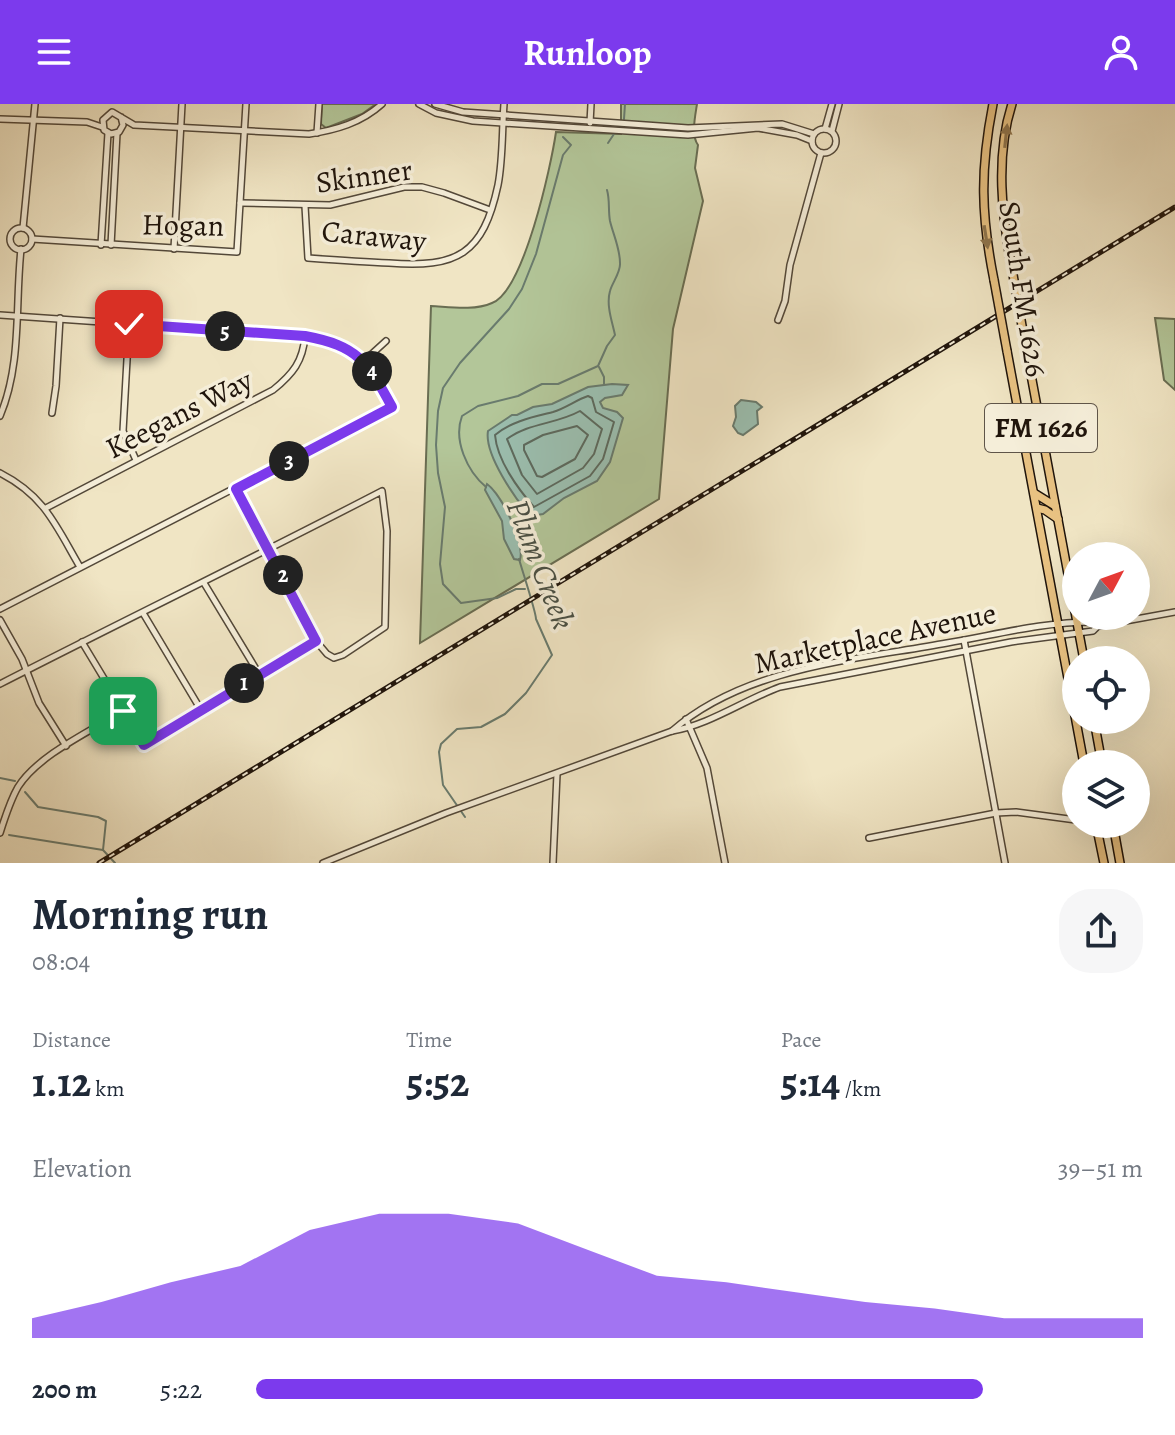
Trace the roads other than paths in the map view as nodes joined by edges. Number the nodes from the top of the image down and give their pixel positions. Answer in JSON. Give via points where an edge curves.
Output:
{"nodes":[{"id":1,"x":35,"y":104,"type":"edge"},
{"id":2,"x":111,"y":104,"type":"edge"},
{"id":3,"x":117,"y":104,"type":"edge"},
{"id":4,"x":182,"y":104,"type":"edge"},
{"id":5,"x":246,"y":104,"type":"edge"},
{"id":6,"x":319,"y":104,"type":"edge"},
{"id":7,"x":382,"y":104,"type":"edge"},
{"id":8,"x":419,"y":104,"type":"edge"},
{"id":9,"x":435,"y":104,"type":"edge"},
{"id":10,"x":504,"y":104,"type":"edge"},
{"id":11,"x":591,"y":104,"type":"edge"},
{"id":12,"x":832,"y":104,"type":"edge"},
{"id":13,"x":839,"y":104,"type":"edge"},
{"id":14,"x":993,"y":104,"type":"edge"},
{"id":15,"x":1012,"y":104,"type":"edge"},
{"id":16,"x":120,"y":115,"type":"junction"},
{"id":17,"x":106,"y":116,"type":"junction"},
{"id":18,"x":503,"y":118,"type":"junction"},
{"id":19,"x":0,"y":119,"type":"edge"},
{"id":20,"x":34,"y":120,"type":"junction"},
{"id":21,"x":87,"y":122,"type":"junction"},
{"id":22,"x":591,"y":124,"type":"junction"},
{"id":23,"x":134,"y":125,"type":"junction"},
{"id":24,"x":181,"y":128,"type":"junction"},
{"id":25,"x":105,"y":130,"type":"junction"},
{"id":26,"x":828,"y":130,"type":"junction"},
{"id":27,"x":245,"y":131,"type":"junction"},
{"id":28,"x":119,"y":132,"type":"junction"},
{"id":29,"x":317,"y":133,"type":"junction"},
{"id":30,"x":813,"y":137,"type":"junction"},
{"id":31,"x":821,"y":153,"type":"junction"},
{"id":32,"x":240,"y":203,"type":"junction"},
{"id":33,"x":305,"y":206,"type":"junction"},
{"id":34,"x":490,"y":210,"type":"junction"},
{"id":35,"x":23,"y":228,"type":"junction"},
{"id":36,"x":0,"y":237,"type":"edge"},
{"id":37,"x":11,"y":239,"type":"junction"},
{"id":38,"x":32,"y":239,"type":"junction"},
{"id":39,"x":101,"y":245,"type":"junction"},
{"id":40,"x":111,"y":245,"type":"junction"},
{"id":41,"x":21,"y":249,"type":"junction"},
{"id":42,"x":174,"y":249,"type":"junction"},
{"id":43,"x":0,"y":315,"type":"edge"},
{"id":44,"x":17,"y":316,"type":"junction"},
{"id":45,"x":60,"y":318,"type":"junction"},
{"id":46,"x":778,"y":320,"type":"dead end"},
{"id":47,"x":129,"y":324,"type":"junction"},
{"id":48,"x":305,"y":336,"type":"junction"},
{"id":49,"x":386,"y":341,"type":"dead end"},
{"id":50,"x":364,"y":361,"type":"junction"},
{"id":51,"x":52,"y":413,"type":"dead end"},
{"id":52,"x":0,"y":416,"type":"edge"},
{"id":53,"x":136,"y":460,"type":"junction"},
{"id":54,"x":0,"y":473,"type":"edge"},
{"id":55,"x":236,"y":489,"type":"junction"},
{"id":56,"x":1034,"y":493,"type":"junction"},
{"id":57,"x":1055,"y":506,"type":"junction"},
{"id":58,"x":46,"y":508,"type":"junction"},
{"id":59,"x":1037,"y":508,"type":"junction"},
{"id":60,"x":1058,"y":519,"type":"junction"},
{"id":61,"x":1062,"y":542,"type":"edge"},
{"id":62,"x":270,"y":549,"type":"junction"},
{"id":63,"x":80,"y":567,"type":"junction"},
{"id":64,"x":204,"y":583,"type":"junction"},
{"id":65,"x":0,"y":609,"type":"edge"},
{"id":66,"x":1175,"y":612,"type":"edge"},
{"id":67,"x":143,"y":613,"type":"junction"},
{"id":68,"x":1150,"y":617,"type":"edge"},
{"id":69,"x":0,"y":620,"type":"edge"},
{"id":70,"x":1057,"y":623,"type":"junction"},
{"id":71,"x":1062,"y":623,"type":"edge"},
{"id":72,"x":1078,"y":630,"type":"edge"},
{"id":73,"x":1094,"y":630,"type":"edge"},
{"id":74,"x":1079,"y":634,"type":"junction"},
{"id":75,"x":1060,"y":635,"type":"junction"},
{"id":76,"x":964,"y":640,"type":"junction"},
{"id":77,"x":316,"y":641,"type":"junction"},
{"id":78,"x":82,"y":642,"type":"junction"},
{"id":79,"x":1081,"y":646,"type":"edge"},
{"id":80,"x":966,"y":651,"type":"junction"},
{"id":81,"x":26,"y":671,"type":"junction"},
{"id":82,"x":259,"y":674,"type":"junction"},
{"id":83,"x":0,"y":684,"type":"edge"},
{"id":84,"x":201,"y":710,"type":"junction"},
{"id":85,"x":123,"y":711,"type":"junction"},
{"id":86,"x":686,"y":719,"type":"junction"},
{"id":87,"x":690,"y":728,"type":"junction"},
{"id":88,"x":672,"y":731,"type":"junction"},
{"id":89,"x":66,"y":746,"type":"junction"},
{"id":90,"x":1081,"y":750,"type":"edge"},
{"id":91,"x":557,"y":774,"type":"junction"},
{"id":92,"x":996,"y":813,"type":"junction"},
{"id":93,"x":1062,"y":818,"type":"edge"},
{"id":94,"x":0,"y":833,"type":"edge"},
{"id":95,"x":869,"y":838,"type":"dead end"},
{"id":96,"x":1099,"y":838,"type":"edge"},
{"id":97,"x":1114,"y":838,"type":"edge"},
{"id":98,"x":323,"y":863,"type":"edge"},
{"id":99,"x":553,"y":863,"type":"edge"},
{"id":100,"x":725,"y":863,"type":"edge"},
{"id":101,"x":1005,"y":863,"type":"edge"},
{"id":102,"x":1104,"y":863,"type":"edge"},
{"id":103,"x":1120,"y":863,"type":"edge"}],
"edges":[{"from":1,"to":20,"type":"street"},
{"from":2,"to":17,"type":"street"},
{"from":3,"to":16,"type":"street"},
{"from":4,"to":24,"type":"street"},
{"from":5,"to":27,"type":"street","name":"Hogan"},
{"from":6,"to":29,"type":"street"},
{"from":7,"to":29,"type":"street","via":[[357,121]]},
{"from":8,"to":18,"type":"street","via":[[473,121]]},
{"from":9,"to":18,"type":"street"},
{"from":10,"to":18,"type":"street","name":"Caraway"},
{"from":11,"to":22,"type":"street"},
{"from":12,"to":26,"type":"street"},
{"from":13,"to":26,"type":"street"},
{"from":14,"to":56,"type":"main road","name":"South FM 1626","number":"FM 1626","one_way":true,"bridge":true,"via":[[982,180],[984,229]]},
{"from":57,"to":15,"type":"main road","name":"South FM 1626","number":"FM 1626","one_way":true,"bridge":true,"via":[[1003,222],[1001,182]]},
{"from":16,"to":17,"type":"street"},
{"from":16,"to":23,"type":"street"},
{"from":16,"to":28,"type":"street"},
{"from":17,"to":21,"type":"street"},
{"from":17,"to":25,"type":"street"},
{"from":18,"to":22,"type":"street"},
{"from":18,"to":34,"type":"street","name":"Caraway","via":[[498,184]]},
{"from":19,"to":20,"type":"street"},
{"from":20,"to":21,"type":"street"},
{"from":20,"to":35,"type":"street"},
{"from":21,"to":25,"type":"street"},
{"from":22,"to":30,"type":"street","via":[[782,124]]},
{"from":23,"to":24,"type":"street"},
{"from":23,"to":28,"type":"street"},
{"from":24,"to":27,"type":"street"},
{"from":24,"to":42,"type":"street"},
{"from":25,"to":28,"type":"street"},
{"from":25,"to":39,"type":"street"},
{"from":26,"to":30,"type":"street"},
{"from":26,"to":31,"type":"street","via":[[836,141],[834,148]]},
{"from":27,"to":29,"type":"street"},
{"from":27,"to":32,"type":"street","name":"Hogan"},
{"from":28,"to":40,"type":"street"},
{"from":30,"to":31,"type":"street","via":[[814,148]]},
{"from":31,"to":46,"type":"street"},
{"from":32,"to":33,"type":"street","name":"Skinner"},
{"from":32,"to":42,"type":"street","name":"Hogan","via":[[237,252]]},
{"from":33,"to":34,"type":"street","name":"Skinner","via":[[422,187]]},
{"from":33,"to":34,"type":"street","name":"Caraway","via":[[308,258],[422,266],[447,262],[472,246]]},
{"from":35,"to":37,"type":"street"},
{"from":35,"to":38,"type":"street"},
{"from":36,"to":37,"type":"street"},
{"from":37,"to":41,"type":"street"},
{"from":38,"to":39,"type":"street","name":"Hogan"},
{"from":38,"to":41,"type":"street"},
{"from":39,"to":40,"type":"street","name":"Hogan"},
{"from":40,"to":42,"type":"street","name":"Hogan"},
{"from":41,"to":44,"type":"street"},
{"from":43,"to":44,"type":"street"},
{"from":44,"to":45,"type":"street"},
{"from":44,"to":52,"type":"street","via":[[9,396]]},
{"from":45,"to":47,"type":"street"},
{"from":45,"to":51,"type":"street"},
{"from":47,"to":48,"type":"street"},
{"from":47,"to":53,"type":"street","via":[[123,431]]},
{"from":48,"to":50,"type":"street","via":[[330,341]]},
{"from":48,"to":53,"type":"street","name":"Keegans Way","via":[[296,368],[273,390]]},
{"from":49,"to":50,"type":"street"},
{"from":50,"to":55,"type":"street","via":[[392,407]]},
{"from":53,"to":58,"type":"street","name":"Keegans Way"},
{"from":54,"to":58,"type":"street"},
{"from":55,"to":62,"type":"street"},
{"from":55,"to":63,"type":"street"},
{"from":56,"to":57,"type":"main road"},
{"from":56,"to":59,"type":"main road","name":"South FM 1626","number":"FM 1626"},
{"from":57,"to":60,"type":"main road","name":"South FM 1626","number":"FM 1626"},
{"from":58,"to":63,"type":"street"},
{"from":59,"to":60,"type":"main road"},
{"from":59,"to":70,"type":"main road","name":"South FM 1626","number":"FM 1626"},
{"from":60,"to":61,"type":"main road","name":"South FM 1626","number":"FM 1626"},
{"from":62,"to":64,"type":"street"},
{"from":62,"to":77,"type":"street"},
{"from":62,"to":77,"type":"street","via":[[382,491],[387,531],[385,627],[334,658]]},
{"from":63,"to":65,"type":"street"},
{"from":64,"to":67,"type":"street"},
{"from":64,"to":82,"type":"street"},
{"from":66,"to":68,"type":"street","name":"Marketplace Avenue"},
{"from":67,"to":78,"type":"street"},
{"from":67,"to":84,"type":"street"},
{"from":69,"to":81,"type":"street"},
{"from":70,"to":71,"type":"street","name":"Marketplace Avenue"},
{"from":70,"to":75,"type":"main road","name":"South FM 1626","number":"FM 1626"},
{"from":70,"to":76,"type":"street","name":"Marketplace Avenue"},
{"from":72,"to":74,"type":"main road","name":"South FM 1626","number":"FM 1626"},
{"from":73,"to":74,"type":"street","name":"Marketplace Avenue"},
{"from":74,"to":75,"type":"street","name":"Marketplace Avenue"},
{"from":74,"to":79,"type":"main road","name":"South FM 1626","number":"FM 1626"},
{"from":75,"to":80,"type":"street","name":"Marketplace Avenue"},
{"from":75,"to":90,"type":"main road","name":"South FM 1626","number":"FM 1626"},
{"from":76,"to":80,"type":"street"},
{"from":76,"to":86,"type":"street","name":"Marketplace Avenue","via":[[776,677]]},
{"from":77,"to":82,"type":"street"},
{"from":78,"to":81,"type":"street"},
{"from":78,"to":85,"type":"street"},
{"from":80,"to":87,"type":"street","name":"Marketplace Avenue","via":[[780,687]]},
{"from":80,"to":92,"type":"street"},
{"from":81,"to":83,"type":"street"},
{"from":81,"to":89,"type":"street"},
{"from":82,"to":84,"type":"street"},
{"from":84,"to":85,"type":"street","via":[[144,745]]},
{"from":85,"to":89,"type":"street"},
{"from":86,"to":87,"type":"street"},
{"from":86,"to":88,"type":"street","name":"Marketplace Avenue"},
{"from":87,"to":88,"type":"street","name":"Marketplace Avenue"},
{"from":87,"to":100,"type":"street","via":[[707,768]]},
{"from":88,"to":91,"type":"street","name":"Marketplace Avenue"},
{"from":89,"to":94,"type":"street","via":[[26,776]]},
{"from":91,"to":98,"type":"street","name":"Marketplace Avenue"},
{"from":91,"to":99,"type":"street"},
{"from":92,"to":93,"type":"street"},
{"from":92,"to":95,"type":"street"},
{"from":92,"to":101,"type":"street"},
{"from":96,"to":102,"type":"main road"},
{"from":97,"to":103,"type":"main road"}]}
